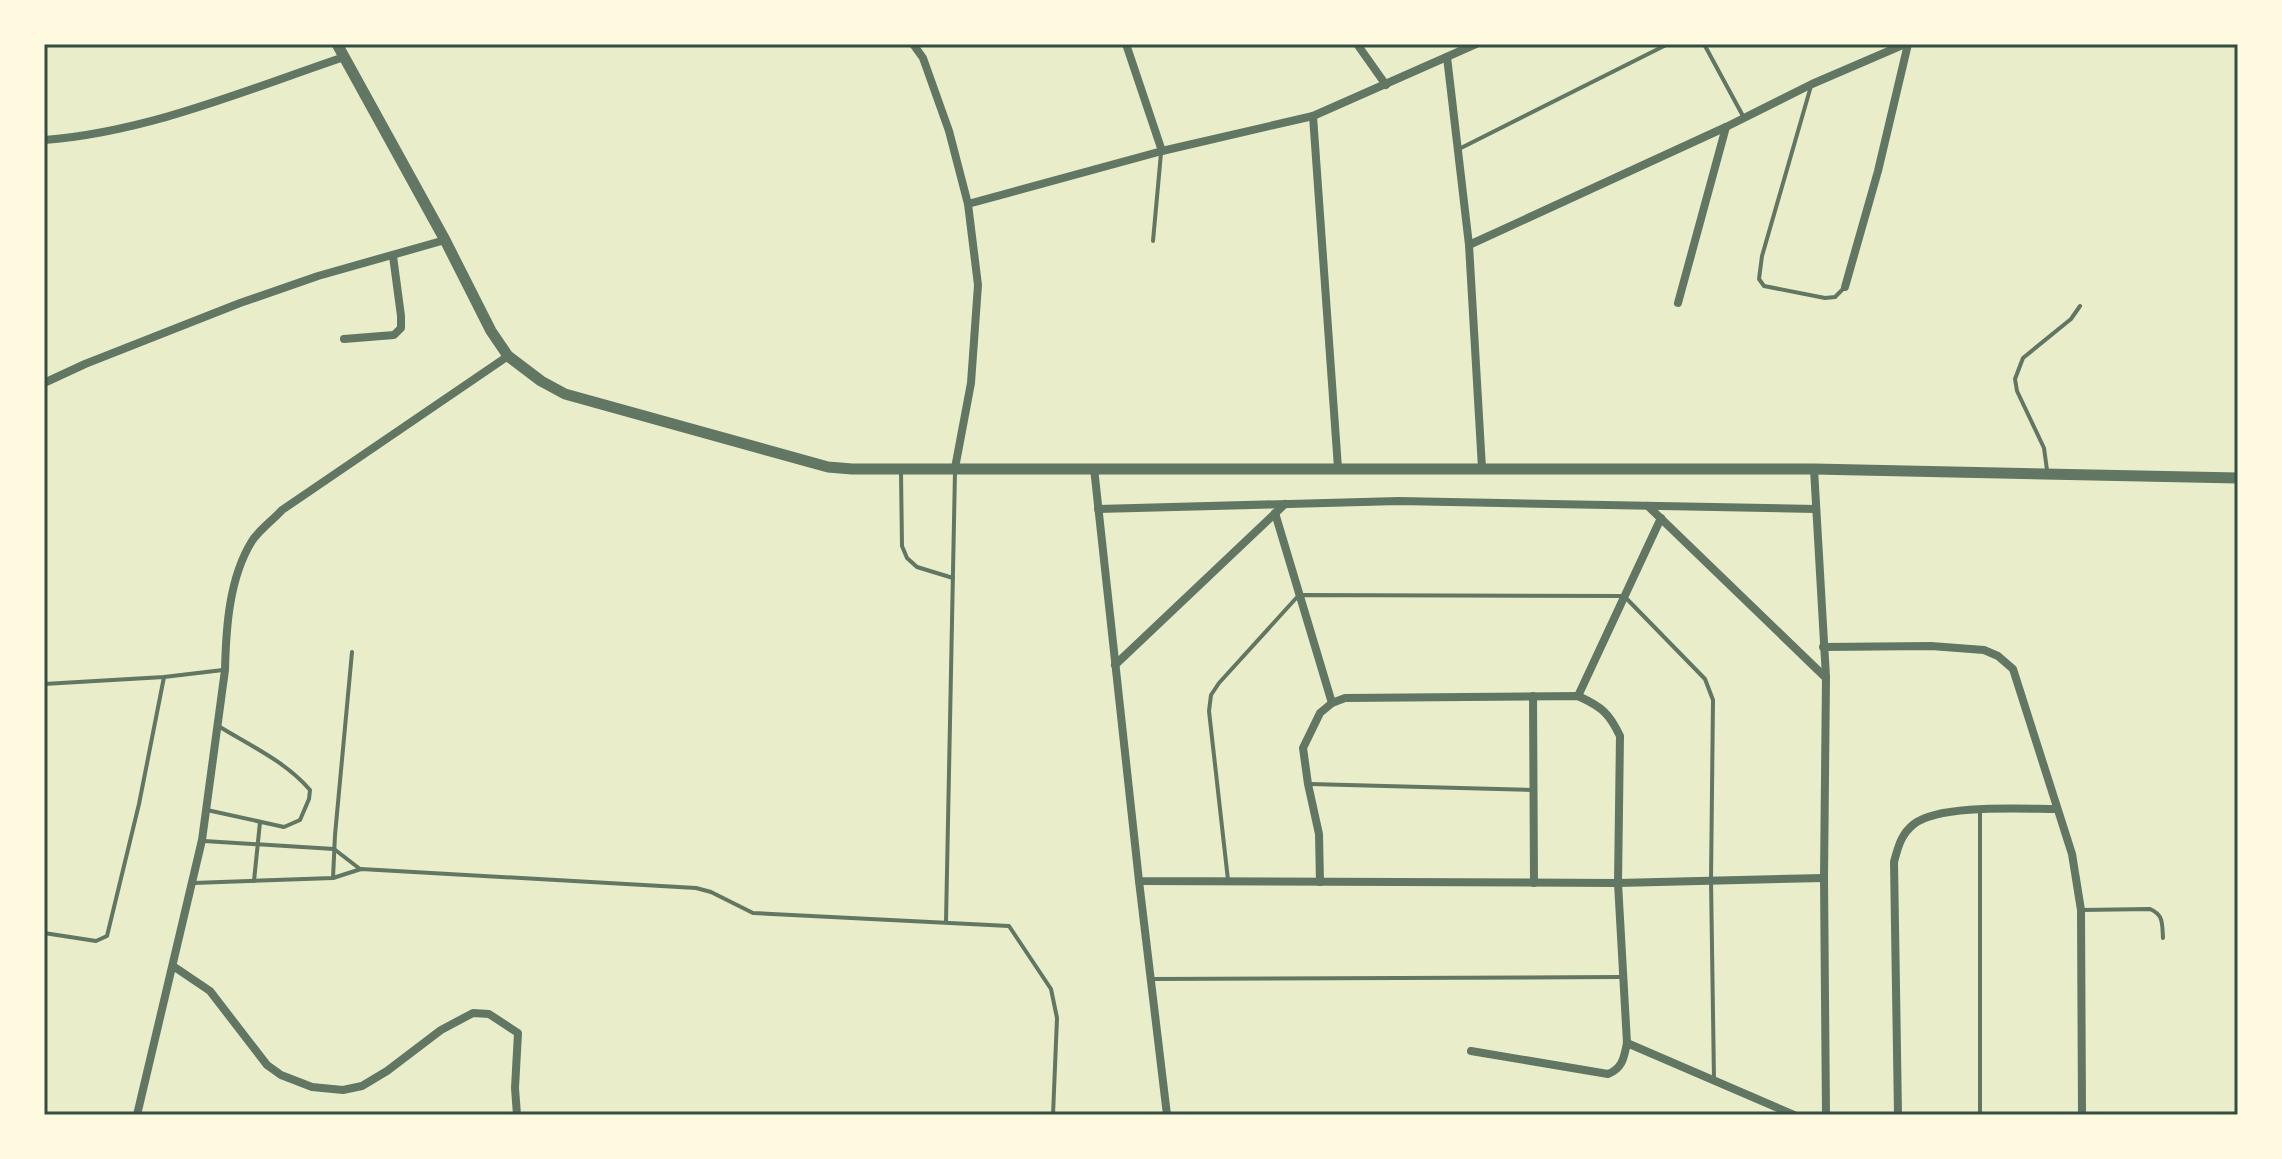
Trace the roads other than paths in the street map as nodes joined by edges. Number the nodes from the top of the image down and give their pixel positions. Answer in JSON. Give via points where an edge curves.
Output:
{"nodes":[{"id":1,"x":337,"y":44,"type":"edge"},
{"id":2,"x":913,"y":44,"type":"edge"},
{"id":3,"x":1126,"y":44,"type":"edge"},
{"id":4,"x":1357,"y":44,"type":"edge"},
{"id":5,"x":1476,"y":44,"type":"edge"},
{"id":6,"x":1668,"y":44,"type":"edge"},
{"id":7,"x":1704,"y":44,"type":"edge"},
{"id":8,"x":1907,"y":44,"type":"edge"},
{"id":9,"x":344,"y":57,"type":"junction"},
{"id":10,"x":1447,"y":57,"type":"junction"},
{"id":11,"x":1812,"y":84,"type":"junction"},
{"id":12,"x":1386,"y":85,"type":"junction"},
{"id":13,"x":1313,"y":116,"type":"junction"},
{"id":14,"x":1744,"y":118,"type":"junction"},
{"id":15,"x":1726,"y":127,"type":"junction"},
{"id":16,"x":44,"y":140,"type":"edge"},
{"id":17,"x":1456,"y":150,"type":"junction"},
{"id":18,"x":1162,"y":151,"type":"junction"},
{"id":19,"x":968,"y":204,"type":"junction"},
{"id":20,"x":445,"y":240,"type":"junction"},
{"id":21,"x":1153,"y":241,"type":"dead end"},
{"id":22,"x":1469,"y":245,"type":"junction"},
{"id":23,"x":393,"y":256,"type":"junction"},
{"id":24,"x":1845,"y":287,"type":"joint"},
{"id":25,"x":1678,"y":303,"type":"dead end"},
{"id":26,"x":2080,"y":306,"type":"dead end"},
{"id":27,"x":344,"y":339,"type":"dead end"},
{"id":28,"x":508,"y":356,"type":"junction"},
{"id":29,"x":44,"y":383,"type":"edge"},
{"id":30,"x":901,"y":468,"type":"junction"},
{"id":31,"x":955,"y":468,"type":"junction"},
{"id":32,"x":1094,"y":468,"type":"junction"},
{"id":33,"x":1338,"y":468,"type":"junction"},
{"id":34,"x":1482,"y":468,"type":"junction"},
{"id":35,"x":1814,"y":469,"type":"junction"},
{"id":36,"x":2047,"y":472,"type":"junction"},
{"id":37,"x":2238,"y":478,"type":"edge"},
{"id":38,"x":1285,"y":504,"type":"junction"},
{"id":39,"x":1648,"y":505,"type":"junction"},
{"id":40,"x":1098,"y":509,"type":"junction"},
{"id":41,"x":1816,"y":509,"type":"junction"},
{"id":42,"x":1275,"y":513,"type":"junction"},
{"id":43,"x":1661,"y":518,"type":"junction"},
{"id":44,"x":953,"y":578,"type":"junction"},
{"id":45,"x":1299,"y":595,"type":"junction"},
{"id":46,"x":1624,"y":596,"type":"junction"},
{"id":47,"x":1823,"y":647,"type":"junction"},
{"id":48,"x":352,"y":652,"type":"dead end"},
{"id":49,"x":1115,"y":665,"type":"junction"},
{"id":50,"x":225,"y":670,"type":"junction"},
{"id":51,"x":164,"y":677,"type":"junction"},
{"id":52,"x":1826,"y":677,"type":"junction"},
{"id":53,"x":44,"y":684,"type":"edge"},
{"id":54,"x":1533,"y":696,"type":"junction"},
{"id":55,"x":1578,"y":696,"type":"junction"},
{"id":56,"x":1332,"y":703,"type":"junction"},
{"id":57,"x":218,"y":726,"type":"junction"},
{"id":58,"x":1308,"y":784,"type":"junction"},
{"id":59,"x":1533,"y":790,"type":"junction"},
{"id":60,"x":2056,"y":809,"type":"junction"},
{"id":61,"x":206,"y":810,"type":"junction"},
{"id":62,"x":1980,"y":810,"type":"junction"},
{"id":63,"x":260,"y":822,"type":"junction"},
{"id":64,"x":202,"y":840,"type":"junction"},
{"id":65,"x":257,"y":844,"type":"junction"},
{"id":66,"x":334,"y":849,"type":"junction"},
{"id":67,"x":361,"y":869,"type":"junction"},
{"id":68,"x":333,"y":878,"type":"junction"},
{"id":69,"x":1824,"y":878,"type":"junction"},
{"id":70,"x":1711,"y":880,"type":"junction"},
{"id":71,"x":254,"y":881,"type":"junction"},
{"id":72,"x":1139,"y":881,"type":"junction"},
{"id":73,"x":1228,"y":882,"type":"junction"},
{"id":74,"x":1320,"y":882,"type":"junction"},
{"id":75,"x":193,"y":883,"type":"junction"},
{"id":76,"x":1534,"y":883,"type":"junction"},
{"id":77,"x":1618,"y":883,"type":"junction"},
{"id":78,"x":2081,"y":910,"type":"junction"},
{"id":79,"x":946,"y":922,"type":"junction"},
{"id":80,"x":44,"y":933,"type":"edge"},
{"id":81,"x":2163,"y":938,"type":"dead end"},
{"id":82,"x":173,"y":966,"type":"junction"},
{"id":83,"x":1624,"y":977,"type":"junction"},
{"id":84,"x":1151,"y":979,"type":"junction"},
{"id":85,"x":1627,"y":1043,"type":"junction"},
{"id":86,"x":1471,"y":1051,"type":"dead end"},
{"id":87,"x":1714,"y":1080,"type":"junction"},
{"id":88,"x":137,"y":1115,"type":"edge"},
{"id":89,"x":517,"y":1115,"type":"edge"},
{"id":90,"x":1053,"y":1115,"type":"edge"},
{"id":91,"x":1167,"y":1115,"type":"edge"},
{"id":92,"x":1794,"y":1115,"type":"edge"},
{"id":93,"x":1826,"y":1115,"type":"edge"},
{"id":94,"x":1898,"y":1115,"type":"edge"},
{"id":95,"x":1980,"y":1115,"type":"edge"},
{"id":96,"x":2082,"y":1115,"type":"edge"}],
"edges":[{"from":1,"to":9,"type":"street"},
{"from":2,"to":19,"type":"street","via":[[949,131]]},
{"from":3,"to":18,"type":"street"},
{"from":4,"to":12,"type":"street"},
{"from":5,"to":10,"type":"street"},
{"from":6,"to":17,"type":"lane"},
{"from":7,"to":14,"type":"lane"},
{"from":8,"to":11,"type":"street"},
{"from":8,"to":24,"type":"street"},
{"from":9,"to":16,"type":"street","via":[[186,112]]},
{"from":9,"to":20,"type":"street"},
{"from":10,"to":12,"type":"street"},
{"from":10,"to":17,"type":"street"},
{"from":11,"to":14,"type":"street"},
{"from":11,"to":24,"type":"lane","via":[[1759,279],[1764,286],[1825,298]]},
{"from":12,"to":13,"type":"street"},
{"from":13,"to":18,"type":"street"},
{"from":13,"to":33,"type":"street"},
{"from":14,"to":15,"type":"street"},
{"from":15,"to":22,"type":"street"},
{"from":15,"to":25,"type":"street"},
{"from":17,"to":22,"type":"street"},
{"from":18,"to":19,"type":"street"},
{"from":18,"to":21,"type":"lane"},
{"from":19,"to":31,"type":"street","via":[[978,285],[971,383]]},
{"from":20,"to":23,"type":"street"},
{"from":20,"to":28,"type":"street"},
{"from":22,"to":34,"type":"street"},
{"from":23,"to":27,"type":"street","via":[[401,328],[394,335]]},
{"from":23,"to":29,"type":"street","via":[[240,303]]},
{"from":26,"to":36,"type":"lane","via":[[2023,358],[2015,379],[2044,448]]},
{"from":28,"to":30,"type":"street","via":[[541,381],[579,398],[828,467]]},
{"from":28,"to":50,"type":"street","via":[[282,510],[253,540],[238,572]]},
{"from":30,"to":31,"type":"street"},
{"from":30,"to":44,"type":"lane","via":[[902,546],[907,558],[917,567]]},
{"from":31,"to":32,"type":"street"},
{"from":31,"to":44,"type":"lane"},
{"from":32,"to":33,"type":"street"},
{"from":32,"to":40,"type":"street"},
{"from":33,"to":34,"type":"street"},
{"from":34,"to":35,"type":"street"},
{"from":35,"to":36,"type":"street"},
{"from":35,"to":41,"type":"street"},
{"from":36,"to":37,"type":"street"},
{"from":38,"to":39,"type":"street"},
{"from":38,"to":40,"type":"street"},
{"from":38,"to":42,"type":"street"},
{"from":39,"to":41,"type":"street"},
{"from":39,"to":43,"type":"street"},
{"from":40,"to":49,"type":"street"},
{"from":41,"to":47,"type":"street"},
{"from":42,"to":45,"type":"street"},
{"from":42,"to":49,"type":"street"},
{"from":43,"to":46,"type":"street"},
{"from":43,"to":52,"type":"street"},
{"from":44,"to":79,"type":"lane"},
{"from":45,"to":46,"type":"lane"},
{"from":45,"to":56,"type":"street"},
{"from":45,"to":73,"type":"lane","via":[[1211,695]]},
{"from":46,"to":55,"type":"street"},
{"from":46,"to":70,"type":"lane","via":[[1705,679],[1713,700]]},
{"from":47,"to":52,"type":"street"},
{"from":47,"to":60,"type":"street","via":[[1931,646],[1998,656],[2013,669]]},
{"from":48,"to":66,"type":"lane"},
{"from":49,"to":72,"type":"street"},
{"from":50,"to":51,"type":"lane"},
{"from":50,"to":57,"type":"street"},
{"from":51,"to":53,"type":"lane"},
{"from":51,"to":80,"type":"lane","via":[[107,936],[96,941]]},
{"from":52,"to":69,"type":"street"},
{"from":54,"to":55,"type":"street"},
{"from":54,"to":56,"type":"street","via":[[1345,698]]},
{"from":54,"to":59,"type":"street"},
{"from":55,"to":77,"type":"street","via":[[1611,718],[1620,736]]},
{"from":56,"to":58,"type":"street","via":[[1320,713],[1303,748]]},
{"from":57,"to":61,"type":"street"},
{"from":57,"to":63,"type":"lane","via":[[274,759],[310,790],[300,820],[293,825]]},
{"from":58,"to":59,"type":"lane"},
{"from":58,"to":74,"type":"street","via":[[1319,834]]},
{"from":59,"to":76,"type":"street"},
{"from":60,"to":62,"type":"street"},
{"from":60,"to":78,"type":"street","via":[[2072,854]]},
{"from":61,"to":63,"type":"lane"},
{"from":61,"to":64,"type":"street"},
{"from":62,"to":94,"type":"street","via":[[1932,814],[1900,839],[1894,862]]},
{"from":62,"to":95,"type":"lane"},
{"from":63,"to":65,"type":"lane"},
{"from":64,"to":65,"type":"lane"},
{"from":64,"to":75,"type":"street"},
{"from":65,"to":66,"type":"lane"},
{"from":65,"to":71,"type":"lane"},
{"from":66,"to":67,"type":"lane"},
{"from":66,"to":68,"type":"lane"},
{"from":67,"to":68,"type":"lane"},
{"from":67,"to":79,"type":"lane","via":[[696,888],[753,913]]},
{"from":68,"to":71,"type":"lane"},
{"from":69,"to":70,"type":"street"},
{"from":69,"to":93,"type":"street"},
{"from":70,"to":77,"type":"street"},
{"from":70,"to":87,"type":"lane"},
{"from":71,"to":75,"type":"lane"},
{"from":72,"to":73,"type":"street"},
{"from":72,"to":84,"type":"street"},
{"from":73,"to":74,"type":"street"},
{"from":74,"to":76,"type":"street"},
{"from":75,"to":82,"type":"street"},
{"from":76,"to":77,"type":"street"},
{"from":77,"to":83,"type":"street"},
{"from":78,"to":81,"type":"lane","via":[[2150,909],[2162,918]]},
{"from":78,"to":96,"type":"street"},
{"from":79,"to":90,"type":"lane","via":[[1009,926],[1051,989],[1057,1018]]},
{"from":82,"to":88,"type":"street"},
{"from":82,"to":89,"type":"street","via":[[210,991],[267,1065],[312,1087],[362,1086],[441,1030],[473,1013],[489,1014],[518,1033]]},
{"from":83,"to":84,"type":"lane"},
{"from":83,"to":85,"type":"street"},
{"from":84,"to":91,"type":"street"},
{"from":85,"to":86,"type":"street","via":[[1623,1062],[1608,1074]]},
{"from":85,"to":87,"type":"street"},
{"from":87,"to":92,"type":"street"}]}
